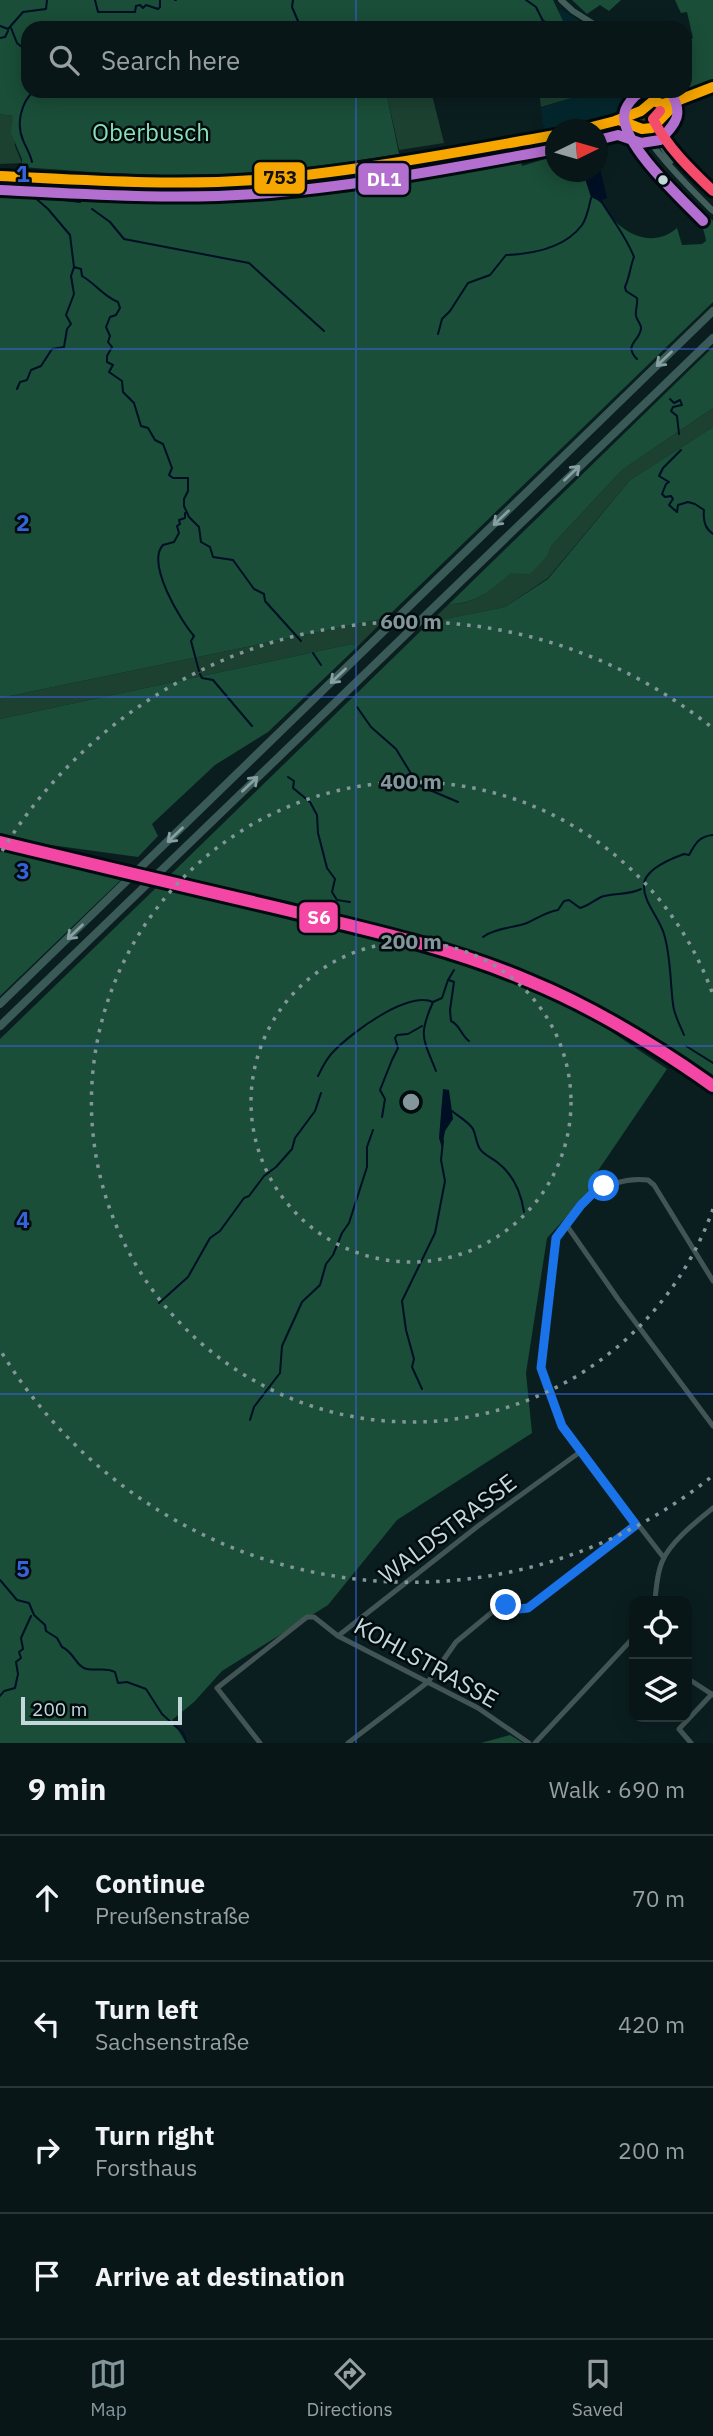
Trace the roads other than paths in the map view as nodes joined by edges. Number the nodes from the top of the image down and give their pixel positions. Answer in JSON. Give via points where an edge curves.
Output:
{"nodes":[{"id":1,"x":561,"y":0,"type":"edge"},
{"id":2,"x":590,"y":21,"type":"edge"},
{"id":3,"x":713,"y":87,"type":"edge"},
{"id":4,"x":692,"y":95,"type":"edge"},
{"id":5,"x":650,"y":98,"type":"edge"},
{"id":6,"x":657,"y":98,"type":"edge"},
{"id":7,"x":684,"y":98,"type":"edge"},
{"id":8,"x":679,"y":100,"type":"junction"},
{"id":9,"x":649,"y":102,"type":"junction"},
{"id":10,"x":660,"y":102,"type":"junction"},
{"id":11,"x":640,"y":111,"type":"junction"},
{"id":12,"x":664,"y":114,"type":"junction"},
{"id":13,"x":620,"y":120,"type":"junction"},
{"id":14,"x":608,"y":123,"type":"edge"},
{"id":15,"x":658,"y":123,"type":"junction"},
{"id":16,"x":641,"y":127,"type":"junction"},
{"id":17,"x":545,"y":137,"type":"edge"},
{"id":18,"x":0,"y":176,"type":"edge"},
{"id":19,"x":688,"y":186,"type":"junction"},
{"id":20,"x":713,"y":211,"type":"edge"},
{"id":21,"x":713,"y":311,"type":"edge"},
{"id":22,"x":713,"y":338,"type":"edge"},
{"id":23,"x":0,"y":1004,"type":"edge"},
{"id":24,"x":0,"y":1026,"type":"edge"},
{"id":25,"x":565,"y":1223,"type":"junction"},
{"id":26,"x":713,"y":1281,"type":"edge"},
{"id":27,"x":713,"y":1426,"type":"edge"},
{"id":28,"x":580,"y":1451,"type":"junction"},
{"id":29,"x":713,"y":1508,"type":"edge"},
{"id":30,"x":636,"y":1525,"type":"junction"},
{"id":31,"x":664,"y":1558,"type":"junction"},
{"id":32,"x":656,"y":1596,"type":"edge"},
{"id":33,"x":338,"y":1636,"type":"junction"},
{"id":34,"x":629,"y":1642,"type":"edge"},
{"id":35,"x":692,"y":1681,"type":"edge"},
{"id":36,"x":428,"y":1682,"type":"junction"},
{"id":37,"x":713,"y":1695,"type":"edge"},
{"id":38,"x":260,"y":1743,"type":"edge"},
{"id":39,"x":348,"y":1743,"type":"edge"},
{"id":40,"x":528,"y":1743,"type":"edge"},
{"id":41,"x":535,"y":1743,"type":"edge"},
{"id":42,"x":691,"y":1743,"type":"edge"}],
"edges":[{"from":1,"to":2,"type":"main road"},
{"from":3,"to":4,"type":"main road"},
{"from":5,"to":9,"type":"main road"},
{"from":6,"to":10,"type":"main road"},
{"from":7,"to":8,"type":"main road"},
{"from":8,"to":10,"type":"main road"},
{"from":8,"to":12,"type":"main road"},
{"from":9,"to":10,"type":"main road"},
{"from":9,"to":11,"type":"main road"},
{"from":10,"to":12,"type":"main road"},
{"from":11,"to":13,"type":"main road"},
{"from":11,"to":16,"type":"main road"},
{"from":12,"to":15,"type":"main road"},
{"from":13,"to":14,"type":"main road"},
{"from":13,"to":16,"type":"main road"},
{"from":15,"to":16,"type":"main road"},
{"from":15,"to":19,"type":"main road","via":[[660,142]]},
{"from":16,"to":19,"type":"main road"},
{"from":17,"to":18,"type":"main road","via":[[360,169],[254,180]]},
{"from":19,"to":20,"type":"main road"},
{"from":21,"to":23,"type":"highway","one_way":true},
{"from":24,"to":22,"type":"highway","one_way":true},
{"from":25,"to":26,"type":"street","via":[[604,1186],[648,1180]]},
{"from":25,"to":27,"type":"street"},
{"from":25,"to":28,"type":"street","via":[[554,1245],[541,1368],[556,1414]]},
{"from":28,"to":30,"type":"street"},
{"from":28,"to":33,"type":"street","name":"WALDSTRASSE"},
{"from":29,"to":31,"type":"street"},
{"from":30,"to":31,"type":"street"},
{"from":30,"to":36,"type":"street","via":[[528,1608],[497,1608],[456,1642]]},
{"from":31,"to":32,"type":"street"},
{"from":33,"to":36,"type":"street","name":"KOHLSTRASSE"},
{"from":33,"to":38,"type":"street","name":"KOHLSTRASSE","via":[[314,1617],[307,1617],[216,1688]]},
{"from":34,"to":41,"type":"street"},
{"from":35,"to":37,"type":"street"},
{"from":36,"to":39,"type":"street"},
{"from":36,"to":40,"type":"street","name":"KOHLSTRASSE","via":[[478,1708]]},
{"from":37,"to":42,"type":"street","via":[[679,1729]]}]}
